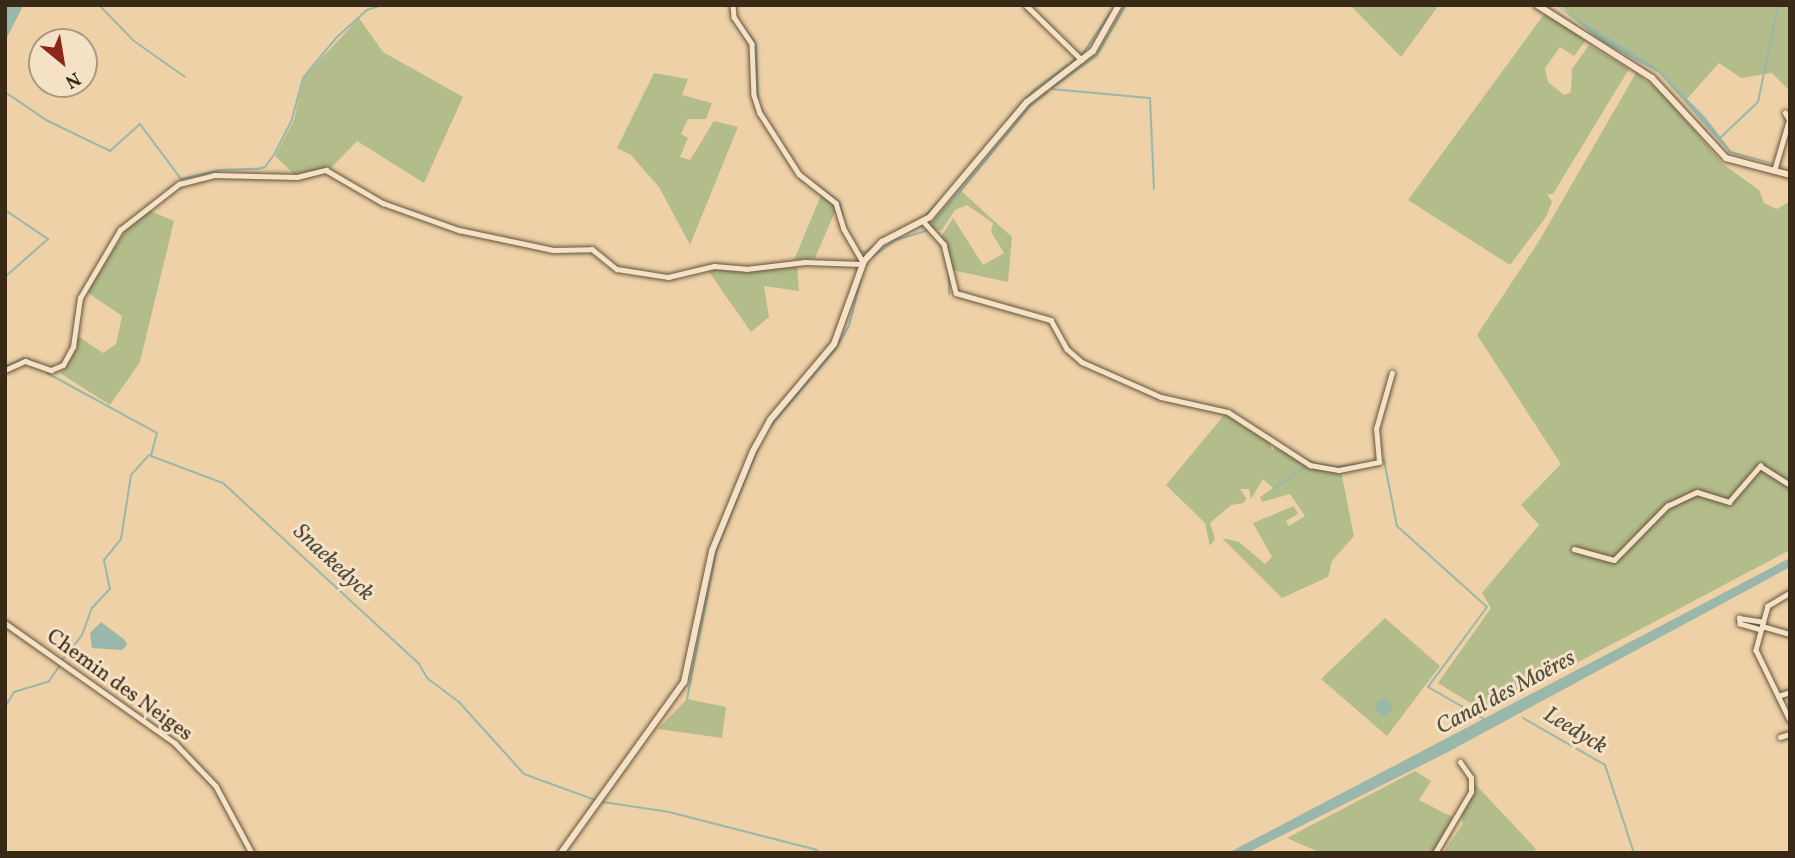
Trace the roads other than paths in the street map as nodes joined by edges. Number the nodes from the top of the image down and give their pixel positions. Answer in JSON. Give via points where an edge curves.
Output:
{"nodes":[{"id":1,"x":733,"y":5,"type":"edge"},
{"id":2,"x":1026,"y":5,"type":"edge"},
{"id":3,"x":1119,"y":5,"type":"edge"},
{"id":4,"x":1537,"y":5,"type":"edge"},
{"id":5,"x":1082,"y":61,"type":"junction"},
{"id":6,"x":1785,"y":113,"type":"dead end"},
{"id":7,"x":1774,"y":169,"type":"junction"},
{"id":8,"x":1790,"y":175,"type":"edge"},
{"id":9,"x":923,"y":222,"type":"junction"},
{"id":10,"x":863,"y":263,"type":"junction"},
{"id":11,"x":5,"y":370,"type":"edge"},
{"id":12,"x":1392,"y":373,"type":"dead end"},
{"id":13,"x":1790,"y":485,"type":"edge"},
{"id":14,"x":1574,"y":549,"type":"dead end"},
{"id":15,"x":1790,"y":593,"type":"edge"},
{"id":16,"x":5,"y":623,"type":"edge"},
{"id":17,"x":1762,"y":626,"type":"junction"},
{"id":18,"x":1790,"y":634,"type":"edge"},
{"id":19,"x":1790,"y":692,"type":"edge"},
{"id":20,"x":1778,"y":696,"type":"junction"},
{"id":21,"x":1790,"y":720,"type":"edge"},
{"id":22,"x":1790,"y":734,"type":"edge"},
{"id":23,"x":1780,"y":737,"type":"dead end"},
{"id":24,"x":1460,"y":762,"type":"dead end"},
{"id":25,"x":252,"y":853,"type":"edge"},
{"id":26,"x":561,"y":853,"type":"edge"},
{"id":27,"x":1435,"y":853,"type":"edge"}],
"edges":[{"from":1,"to":10,"type":"street","via":[[734,18],[753,46],[754,92],[760,113],[797,172],[837,205]]},
{"from":2,"to":5,"type":"street"},
{"from":3,"to":5,"type":"main road","via":[[1100,42]]},
{"from":4,"to":7,"type":"main road","via":[[1654,80],[1724,156]]},
{"from":5,"to":9,"type":"main road","via":[[1029,101],[979,164]]},
{"from":6,"to":7,"type":"street","via":[[1789,120]]},
{"from":7,"to":8,"type":"main road"},
{"from":9,"to":10,"type":"main road","via":[[882,242]]},
{"from":9,"to":12,"type":"street","via":[[944,244],[955,293],[1051,320],[1067,349],[1079,360],[1161,397],[1228,412],[1310,465],[1339,470],[1379,463],[1376,429]]},
{"from":10,"to":11,"type":"street","via":[[807,262],[750,269],[714,266],[670,278],[617,269],[592,249],[553,250],[459,230],[383,203],[326,170],[297,177],[214,175],[179,184],[120,230],[79,300],[73,347],[63,365],[51,370],[23,361]]},
{"from":10,"to":26,"type":"main road","via":[[834,344],[770,420],[754,447],[712,551],[684,682]]},
{"from":13,"to":14,"type":"street","via":[[1760,466],[1729,502],[1697,492],[1667,506],[1614,560]]},
{"from":15,"to":17,"type":"street","via":[[1769,604]]},
{"from":16,"to":25,"type":"street","name":"Chemin des Neiges","via":[[172,739],[216,786]]},
{"from":17,"to":18,"type":"street"},
{"from":17,"to":20,"type":"street","via":[[1756,651]]},
{"from":19,"to":20,"type":"street"},
{"from":20,"to":21,"type":"street"},
{"from":22,"to":23,"type":"street"},
{"from":24,"to":27,"type":"street","via":[[1471,778],[1472,791]]}]}
